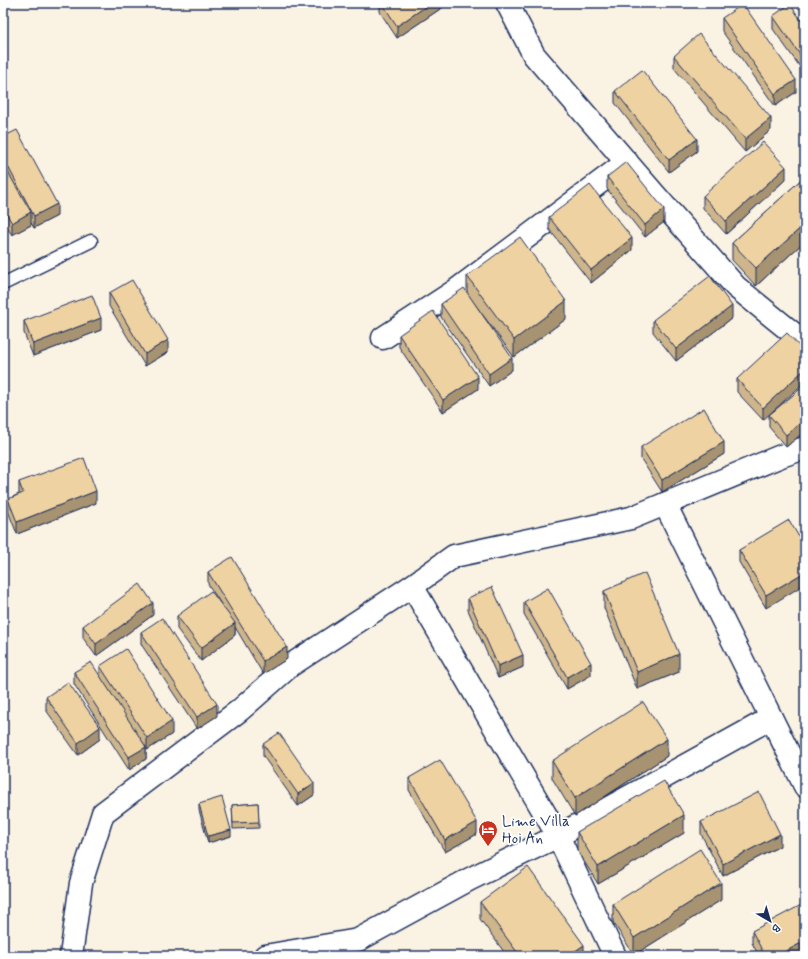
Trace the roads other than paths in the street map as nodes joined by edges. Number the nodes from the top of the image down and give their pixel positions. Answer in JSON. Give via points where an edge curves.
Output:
{"nodes":[{"id":1,"x":507,"y":3,"type":"edge"},
{"id":2,"x":627,"y":162,"type":"junction"},
{"id":3,"x":91,"y":241,"type":"dead end"},
{"id":4,"x":3,"y":284,"type":"edge"},
{"id":5,"x":383,"y":338,"type":"dead end"},
{"id":6,"x":805,"y":343,"type":"edge"},
{"id":7,"x":805,"y":448,"type":"edge"},
{"id":8,"x":665,"y":504,"type":"junction"},
{"id":9,"x":412,"y":586,"type":"junction"},
{"id":10,"x":771,"y":718,"type":"junction"},
{"id":11,"x":805,"y":786,"type":"edge"},
{"id":12,"x":558,"y":836,"type":"junction"},
{"id":13,"x":71,"y":956,"type":"edge"},
{"id":14,"x":265,"y":956,"type":"edge"},
{"id":15,"x":615,"y":956,"type":"edge"}],
"edges":[{"from":1,"to":2,"type":"street","via":[[534,55]]},
{"from":2,"to":5,"type":"street","via":[[455,292]]},
{"from":2,"to":6,"type":"street","via":[[736,287]]},
{"from":3,"to":4,"type":"lane"},
{"from":7,"to":8,"type":"street"},
{"from":8,"to":9,"type":"street","via":[[631,518],[454,556]]},
{"from":8,"to":10,"type":"street"},
{"from":9,"to":12,"type":"street"},
{"from":9,"to":13,"type":"street","via":[[291,665],[229,718],[103,813],[81,883]]},
{"from":10,"to":11,"type":"street"},
{"from":10,"to":12,"type":"street"},
{"from":12,"to":14,"type":"street","via":[[470,879],[358,940]]},
{"from":12,"to":15,"type":"street"}]}
